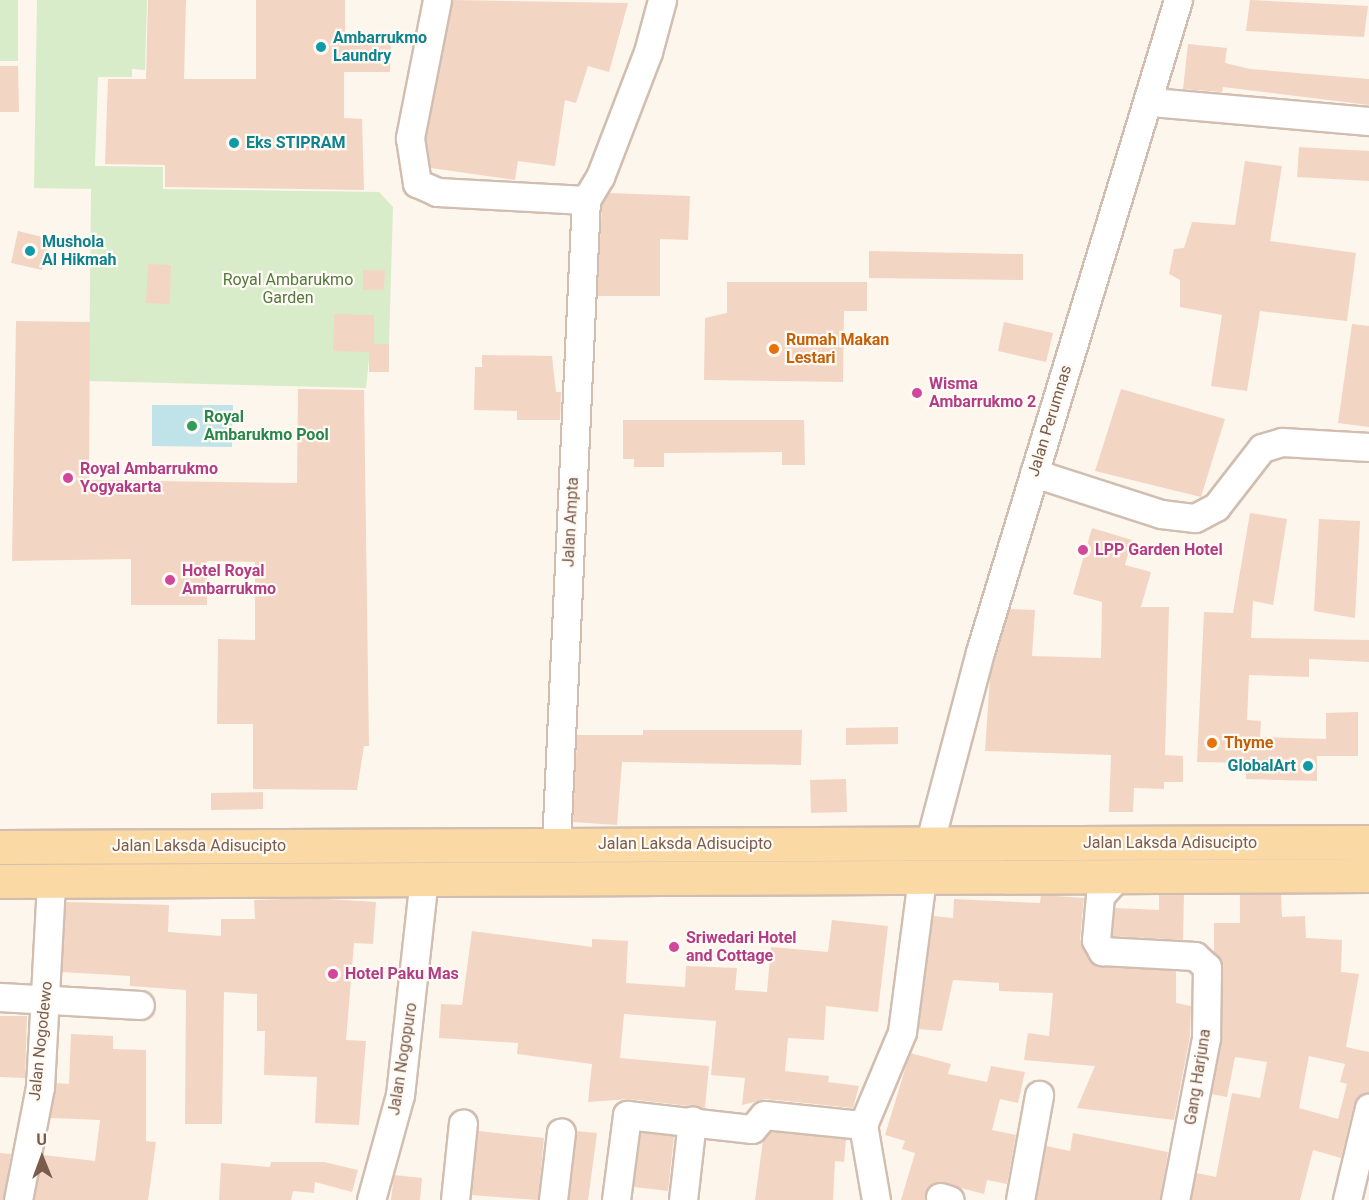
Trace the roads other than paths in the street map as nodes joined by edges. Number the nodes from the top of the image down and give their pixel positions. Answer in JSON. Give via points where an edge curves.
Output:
{"nodes":[{"id":1,"x":437,"y":0,"type":"edge"},
{"id":2,"x":662,"y":0,"type":"edge"},
{"id":3,"x":1178,"y":0,"type":"edge"},
{"id":4,"x":1151,"y":102,"type":"junction"},
{"id":5,"x":1369,"y":121,"type":"edge"},
{"id":6,"x":586,"y":200,"type":"junction"},
{"id":7,"x":1369,"y":447,"type":"edge"},
{"id":8,"x":1034,"y":472,"type":"junction"},
{"id":9,"x":1369,"y":842,"type":"edge"},
{"id":10,"x":556,"y":845,"type":"junction"},
{"id":11,"x":930,"y":845,"type":"junction"},
{"id":12,"x":0,"y":848,"type":"edge"},
{"id":13,"x":1369,"y":874,"type":"edge"},
{"id":14,"x":1118,"y":876,"type":"junction"},
{"id":15,"x":922,"y":878,"type":"junction"},
{"id":16,"x":424,"y":879,"type":"junction"},
{"id":17,"x":0,"y":881,"type":"edge"},
{"id":18,"x":51,"y":881,"type":"junction"},
{"id":19,"x":0,"y":997,"type":"edge"},
{"id":20,"x":47,"y":997,"type":"junction"},
{"id":21,"x":140,"y":1005,"type":"dead end"},
{"id":22,"x":1039,"y":1095,"type":"dead end"},
{"id":23,"x":1369,"y":1108,"type":"edge"},
{"id":24,"x":692,"y":1121,"type":"junction"},
{"id":25,"x":463,"y":1123,"type":"dead end"},
{"id":26,"x":863,"y":1125,"type":"junction"},
{"id":27,"x":561,"y":1132,"type":"dead end"},
{"id":28,"x":18,"y":1200,"type":"edge"},
{"id":29,"x":371,"y":1200,"type":"edge"},
{"id":30,"x":455,"y":1200,"type":"edge"},
{"id":31,"x":553,"y":1200,"type":"edge"},
{"id":32,"x":616,"y":1200,"type":"edge"},
{"id":33,"x":684,"y":1200,"type":"edge"},
{"id":34,"x":876,"y":1200,"type":"edge"},
{"id":35,"x":1020,"y":1200,"type":"edge"},
{"id":36,"x":1175,"y":1200,"type":"edge"},
{"id":37,"x":1347,"y":1200,"type":"edge"}],
"edges":[{"from":1,"to":6,"type":"street","via":[[410,138],[417,183],[438,192]]},
{"from":2,"to":6,"type":"street","via":[[648,52],[600,177]]},
{"from":3,"to":4,"type":"street","name":"Jalan Perumnas"},
{"from":4,"to":5,"type":"street"},
{"from":4,"to":8,"type":"street","name":"Jalan Perumnas"},
{"from":6,"to":10,"type":"street","name":"Jalan Ampta"},
{"from":7,"to":8,"type":"street","via":[[1282,442],[1262,448],[1216,507],[1196,518],[1161,514]]},
{"from":8,"to":11,"type":"street","name":"Jalan Perumnas"},
{"from":9,"to":11,"type":"main road","name":"Jalan Laksda Adisucipto"},
{"from":10,"to":11,"type":"main road","name":"Jalan Laksda Adisucipto"},
{"from":10,"to":12,"type":"main road","name":"Jalan Laksda Adisucipto"},
{"from":13,"to":14,"type":"main road","name":"Jalan Laksda Adisucipto"},
{"from":14,"to":15,"type":"main road","name":"Jalan Laksda Adisucipto"},
{"from":14,"to":36,"type":"street","name":"Gang Harjuna","via":[[1100,896],[1096,940],[1102,951],[1195,956],[1207,967],[1206,1038]]},
{"from":15,"to":16,"type":"main road","name":"Jalan Laksda Adisucipto"},
{"from":15,"to":26,"type":"street","via":[[902,1032]]},
{"from":16,"to":18,"type":"main road","name":"Jalan Laksda Adisucipto"},
{"from":16,"to":29,"type":"street","name":"Jalan Nogopuro","via":[[400,1095]]},
{"from":17,"to":18,"type":"main road","name":"Jalan Laksda Adisucipto"},
{"from":18,"to":20,"type":"street","name":"Jalan Nogodewo"},
{"from":19,"to":20,"type":"street"},
{"from":20,"to":21,"type":"street"},
{"from":20,"to":28,"type":"street","name":"Jalan Nogodewo","via":[[40,1087]]},
{"from":22,"to":35,"type":"street"},
{"from":23,"to":37,"type":"street"},
{"from":24,"to":26,"type":"street","via":[[752,1129],[764,1114]]},
{"from":24,"to":32,"type":"street","via":[[627,1115]]},
{"from":24,"to":33,"type":"street"},
{"from":25,"to":30,"type":"street"},
{"from":26,"to":34,"type":"street"},
{"from":27,"to":31,"type":"street"}]}
